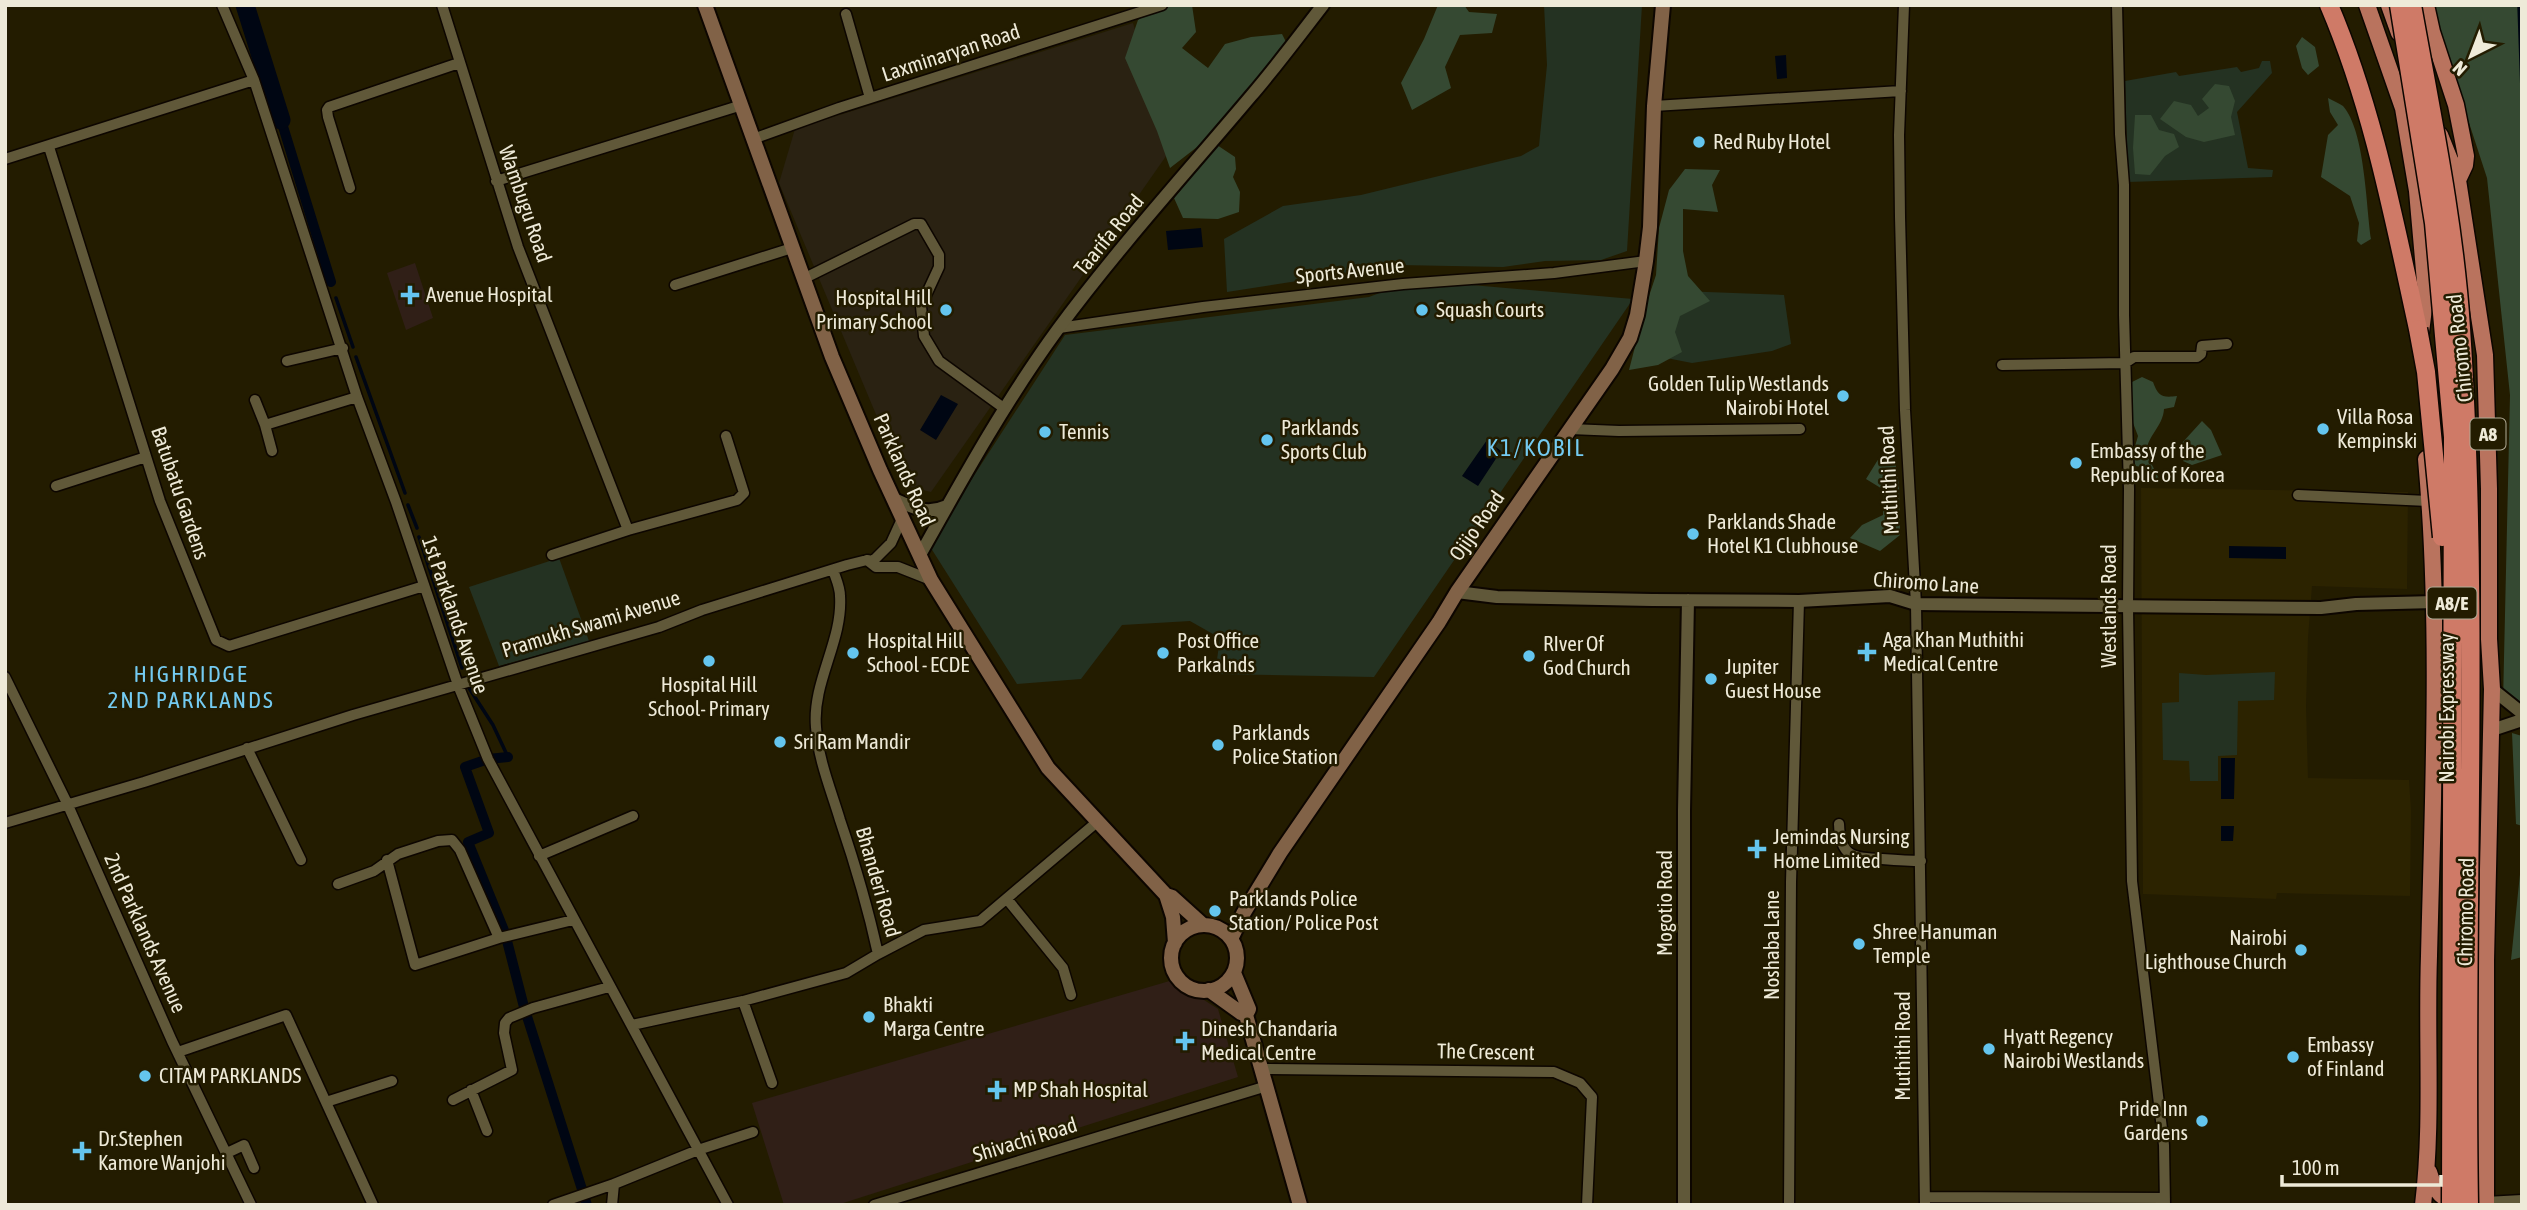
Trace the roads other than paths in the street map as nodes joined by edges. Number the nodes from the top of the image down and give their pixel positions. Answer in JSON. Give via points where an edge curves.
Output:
{"nodes":[{"id":1,"x":222,"y":5,"type":"edge"},
{"id":2,"x":442,"y":5,"type":"edge"},
{"id":3,"x":705,"y":5,"type":"edge"},
{"id":4,"x":1162,"y":5,"type":"edge"},
{"id":5,"x":1323,"y":5,"type":"edge"},
{"id":6,"x":1663,"y":5,"type":"edge"},
{"id":7,"x":1904,"y":5,"type":"edge"},
{"id":8,"x":2118,"y":5,"type":"edge"},
{"id":9,"x":2329,"y":5,"type":"edge"},
{"id":10,"x":2367,"y":5,"type":"edge"},
{"id":11,"x":2389,"y":5,"type":"edge"},
{"id":12,"x":2399,"y":5,"type":"edge"},
{"id":13,"x":2412,"y":5,"type":"edge"},
{"id":14,"x":2426,"y":5,"type":"edge"},
{"id":15,"x":846,"y":14,"type":"dead end"},
{"id":16,"x":459,"y":63,"type":"junction"},
{"id":17,"x":254,"y":80,"type":"junction"},
{"id":18,"x":1900,"y":91,"type":"junction"},
{"id":19,"x":870,"y":99,"type":"junction"},
{"id":20,"x":742,"y":105,"type":"junction"},
{"id":21,"x":1654,"y":106,"type":"junction"},
{"id":22,"x":753,"y":139,"type":"junction"},
{"id":23,"x":49,"y":147,"type":"junction"},
{"id":24,"x":5,"y":159,"type":"edge"},
{"id":25,"x":2458,"y":180,"type":"junction"},
{"id":26,"x":496,"y":181,"type":"junction"},
{"id":27,"x":350,"y":188,"type":"dead end"},
{"id":28,"x":2466,"y":226,"type":"junction"},
{"id":29,"x":792,"y":248,"type":"junction"},
{"id":30,"x":1646,"y":261,"type":"junction"},
{"id":31,"x":803,"y":279,"type":"junction"},
{"id":32,"x":675,"y":285,"type":"dead end"},
{"id":33,"x":1059,"y":328,"type":"junction"},
{"id":34,"x":2227,"y":344,"type":"dead end"},
{"id":35,"x":343,"y":348,"type":"junction"},
{"id":36,"x":287,"y":361,"type":"dead end"},
{"id":37,"x":2125,"y":363,"type":"junction"},
{"id":38,"x":2002,"y":365,"type":"dead end"},
{"id":39,"x":357,"y":397,"type":"junction"},
{"id":40,"x":255,"y":400,"type":"dead end"},
{"id":41,"x":1006,"y":409,"type":"junction"},
{"id":42,"x":265,"y":425,"type":"junction"},
{"id":43,"x":1570,"y":429,"type":"junction"},
{"id":44,"x":1800,"y":429,"type":"dead end"},
{"id":45,"x":726,"y":436,"type":"dead end"},
{"id":46,"x":272,"y":451,"type":"dead end"},
{"id":47,"x":146,"y":457,"type":"junction"},
{"id":48,"x":2428,"y":476,"type":"junction"},
{"id":49,"x":56,"y":486,"type":"dead end"},
{"id":50,"x":2298,"y":495,"type":"dead end"},
{"id":51,"x":894,"y":499,"type":"junction"},
{"id":52,"x":2428,"y":501,"type":"junction"},
{"id":53,"x":947,"y":506,"type":"junction"},
{"id":54,"x":902,"y":519,"type":"junction"},
{"id":55,"x":628,"y":530,"type":"junction"},
{"id":56,"x":552,"y":555,"type":"dead end"},
{"id":57,"x":920,"y":555,"type":"junction"},
{"id":58,"x":867,"y":560,"type":"junction"},
{"id":59,"x":833,"y":570,"type":"junction"},
{"id":60,"x":931,"y":580,"type":"junction"},
{"id":61,"x":424,"y":586,"type":"junction"},
{"id":62,"x":1457,"y":592,"type":"junction"},
{"id":63,"x":1688,"y":600,"type":"junction"},
{"id":64,"x":1799,"y":601,"type":"junction"},
{"id":65,"x":2435,"y":602,"type":"junction"},
{"id":66,"x":1916,"y":604,"type":"junction"},
{"id":67,"x":2127,"y":607,"type":"junction"},
{"id":68,"x":5,"y":677,"type":"edge"},
{"id":69,"x":457,"y":685,"type":"junction"},
{"id":70,"x":2492,"y":689,"type":"junction"},
{"id":71,"x":2451,"y":705,"type":"junction"},
{"id":72,"x":2522,"y":713,"type":"edge"},
{"id":73,"x":2522,"y":720,"type":"edge"},
{"id":74,"x":2491,"y":730,"type":"junction"},
{"id":75,"x":247,"y":748,"type":"junction"},
{"id":76,"x":67,"y":803,"type":"junction"},
{"id":77,"x":633,"y":816,"type":"dead end"},
{"id":78,"x":5,"y":822,"type":"edge"},
{"id":79,"x":1097,"y":822,"type":"junction"},
{"id":80,"x":1839,"y":824,"type":"dead end"},
{"id":81,"x":539,"y":856,"type":"junction"},
{"id":82,"x":301,"y":860,"type":"dead end"},
{"id":83,"x":387,"y":860,"type":"junction"},
{"id":84,"x":1921,"y":861,"type":"junction"},
{"id":85,"x":338,"y":884,"type":"dead end"},
{"id":86,"x":1166,"y":895,"type":"junction"},
{"id":87,"x":1007,"y":899,"type":"junction"},
{"id":88,"x":1243,"y":914,"type":"junction"},
{"id":89,"x":573,"y":920,"type":"junction"},
{"id":90,"x":1208,"y":926,"type":"junction"},
{"id":91,"x":499,"y":938,"type":"junction"},
{"id":92,"x":1231,"y":939,"type":"junction"},
{"id":93,"x":1175,"y":943,"type":"junction"},
{"id":94,"x":878,"y":954,"type":"junction"},
{"id":95,"x":1234,"y":973,"type":"junction"},
{"id":96,"x":609,"y":987,"type":"junction"},
{"id":97,"x":1209,"y":990,"type":"junction"},
{"id":98,"x":1072,"y":995,"type":"dead end"},
{"id":99,"x":743,"y":1001,"type":"junction"},
{"id":100,"x":1247,"y":1015,"type":"junction"},
{"id":101,"x":632,"y":1025,"type":"junction"},
{"id":102,"x":178,"y":1052,"type":"junction"},
{"id":103,"x":1262,"y":1069,"type":"junction"},
{"id":104,"x":392,"y":1081,"type":"dead end"},
{"id":105,"x":772,"y":1083,"type":"dead end"},
{"id":106,"x":1267,"y":1086,"type":"junction"},
{"id":107,"x":471,"y":1090,"type":"junction"},
{"id":108,"x":453,"y":1100,"type":"dead end"},
{"id":109,"x":326,"y":1102,"type":"junction"},
{"id":110,"x":486,"y":1131,"type":"dead end"},
{"id":111,"x":753,"y":1132,"type":"dead end"},
{"id":112,"x":698,"y":1150,"type":"junction"},
{"id":113,"x":227,"y":1153,"type":"junction"},
{"id":114,"x":2428,"y":1166,"type":"junction"},
{"id":115,"x":254,"y":1168,"type":"dead end"},
{"id":116,"x":2485,"y":1178,"type":"junction"},
{"id":117,"x":614,"y":1184,"type":"junction"},
{"id":118,"x":588,"y":1193,"type":"junction"},
{"id":119,"x":2522,"y":1200,"type":"edge"},
{"id":120,"x":1925,"y":1201,"type":"edge"},
{"id":121,"x":2165,"y":1201,"type":"edge"},
{"id":122,"x":2480,"y":1204,"type":"edge"},
{"id":123,"x":251,"y":1205,"type":"edge"},
{"id":124,"x":373,"y":1205,"type":"edge"},
{"id":125,"x":552,"y":1205,"type":"edge"},
{"id":126,"x":588,"y":1205,"type":"edge"},
{"id":127,"x":612,"y":1205,"type":"edge"},
{"id":128,"x":728,"y":1205,"type":"edge"},
{"id":129,"x":874,"y":1205,"type":"edge"},
{"id":130,"x":1300,"y":1205,"type":"edge"},
{"id":131,"x":1587,"y":1205,"type":"edge"},
{"id":132,"x":1684,"y":1205,"type":"edge"},
{"id":133,"x":1788,"y":1205,"type":"edge"},
{"id":134,"x":2423,"y":1205,"type":"edge"},
{"id":135,"x":2451,"y":1205,"type":"edge"}],
"edges":[{"from":1,"to":17,"type":"street","name":"1st Parklands Avenue"},
{"from":2,"to":16,"type":"street","name":"Wambugu Road"},
{"from":3,"to":20,"type":"main road","name":"Parklands Road"},
{"from":4,"to":19,"type":"street","name":"Laxminaryan Road"},
{"from":5,"to":33,"type":"street","name":"Taarifa Road"},
{"from":6,"to":21,"type":"main road","name":"Ojijo Road"},
{"from":7,"to":18,"type":"street","name":"Muthithi Road"},
{"from":8,"to":37,"type":"street","name":"Westlands Road"},
{"from":9,"to":71,"type":"highway","bridge":true,"via":[[2382,170],[2426,372],[2439,493]]},
{"from":10,"to":48,"type":"highway","name":"Chiromo Road","via":[[2403,108],[2417,191],[2426,293],[2417,365]]},
{"from":11,"to":25,"type":"highway","name":"Chiromo Road","number":"A8"},
{"from":12,"to":71,"type":"highway","name":"Nairobi Expressway","number":"A8/E","bridge":true,"via":[[2434,223],[2453,438]]},
{"from":13,"to":122,"type":"highway","name":"Nairobi Expressway","number":"A8/E","bridge":true,"via":[[2449,216],[2460,325],[2469,562],[2467,1085]]},
{"from":14,"to":25,"type":"highway","via":[[2466,156]]},
{"from":15,"to":19,"type":"street"},
{"from":16,"to":26,"type":"street","name":"Wambugu Road"},
{"from":16,"to":27,"type":"street","via":[[329,107]]},
{"from":17,"to":23,"type":"street"},
{"from":17,"to":35,"type":"street","name":"1st Parklands Avenue"},
{"from":18,"to":21,"type":"street"},
{"from":18,"to":66,"type":"street","name":"Muthithi Road","via":[[1902,336]]},
{"from":19,"to":22,"type":"street","name":"Laxminaryan Road"},
{"from":20,"to":22,"type":"main road","name":"Parklands Road"},
{"from":20,"to":26,"type":"street"},
{"from":21,"to":30,"type":"main road","name":"Ojijo Road"},
{"from":22,"to":29,"type":"main road","name":"Parklands Road"},
{"from":23,"to":24,"type":"street"},
{"from":23,"to":47,"type":"street","name":"Batubatu Gardens"},
{"from":25,"to":28,"type":"highway","name":"Chiromo Road","number":"A8"},
{"from":26,"to":55,"type":"street","name":"Wambugu Road"},
{"from":28,"to":48,"type":"highway","via":[[2451,227],[2444,241],[2448,346],[2430,365]]},
{"from":28,"to":70,"type":"highway","name":"Chiromo Road","number":"A8","via":[[2485,355]]},
{"from":29,"to":31,"type":"main road","name":"Parklands Road"},
{"from":29,"to":32,"type":"street"},
{"from":30,"to":33,"type":"street","name":"Sports Avenue","via":[[1203,306]]},
{"from":30,"to":43,"type":"main road","name":"Ojijo Road","via":[[1630,338]]},
{"from":31,"to":41,"type":"street","via":[[921,224],[939,255],[939,267],[921,306],[924,336],[939,361]]},
{"from":31,"to":51,"type":"main road","name":"Parklands Road","via":[[850,403]]},
{"from":33,"to":41,"type":"street","name":"Taarifa Road"},
{"from":34,"to":37,"type":"street","via":[[2202,346],[2197,357],[2134,357]]},
{"from":35,"to":36,"type":"street"},
{"from":35,"to":39,"type":"street","name":"1st Parklands Avenue"},
{"from":37,"to":38,"type":"street"},
{"from":37,"to":67,"type":"street","name":"Westlands Road"},
{"from":39,"to":42,"type":"street"},
{"from":39,"to":61,"type":"street","name":"1st Parklands Avenue"},
{"from":40,"to":42,"type":"street"},
{"from":41,"to":53,"type":"street","name":"Taarifa Road"},
{"from":42,"to":46,"type":"street"},
{"from":43,"to":44,"type":"street"},
{"from":43,"to":62,"type":"main road","name":"Ojijo Road"},
{"from":45,"to":55,"type":"street","via":[[744,493],[741,497]]},
{"from":47,"to":49,"type":"street"},
{"from":47,"to":61,"type":"street","name":"Batubatu Gardens","via":[[220,645],[243,643]]},
{"from":48,"to":52,"type":"highway","name":"Chiromo Road"},
{"from":50,"to":52,"type":"street"},
{"from":51,"to":53,"type":"street","via":[[926,512]]},
{"from":51,"to":54,"type":"main road","name":"Parklands Road"},
{"from":52,"to":65,"type":"highway","name":"Chiromo Road"},
{"from":53,"to":57,"type":"street","name":"Taarifa Road"},
{"from":54,"to":57,"type":"main road","name":"Parklands Road"},
{"from":54,"to":58,"type":"street","name":"Pramukh Swami Avenue","via":[[886,550],[873,561]]},
{"from":55,"to":56,"type":"street"},
{"from":57,"to":60,"type":"main road","name":"Parklands Road"},
{"from":58,"to":59,"type":"street","name":"Pramukh Swami Avenue"},
{"from":58,"to":60,"type":"street","name":"Pramukh Swami Avenue","via":[[876,568],[898,567]]},
{"from":59,"to":69,"type":"street","name":"Pramukh Swami Avenue","via":[[659,627]]},
{"from":59,"to":94,"type":"street","name":"Bhanderi Road","via":[[840,606],[818,701],[816,730]]},
{"from":60,"to":79,"type":"main road","name":"Parklands Road","via":[[1048,768]]},
{"from":61,"to":69,"type":"street","name":"1st Parklands Avenue"},
{"from":62,"to":63,"type":"street","name":"Chiromo Lane","via":[[1497,597]]},
{"from":62,"to":88,"type":"main road","name":"Ojijo Road"},
{"from":63,"to":64,"type":"street","name":"Chiromo Lane"},
{"from":63,"to":132,"type":"street","name":"Mogotio Road"},
{"from":64,"to":66,"type":"street","name":"Chiromo Lane","via":[[1890,596]]},
{"from":64,"to":133,"type":"street","name":"Noshaba Lane"},
{"from":65,"to":67,"type":"street","name":"Chiromo Lane","via":[[2321,608]]},
{"from":65,"to":114,"type":"highway","name":"Chiromo Road"},
{"from":66,"to":67,"type":"street","name":"Chiromo Lane"},
{"from":66,"to":84,"type":"street","name":"Muthithi Road"},
{"from":67,"to":121,"type":"street","name":"Westlands Road","via":[[2132,881],[2164,1145]]},
{"from":68,"to":76,"type":"street","name":"2nd Parklands Avenue"},
{"from":69,"to":75,"type":"street","name":"Pramukh Swami Avenue"},
{"from":69,"to":81,"type":"street","name":"1st Parklands Avenue","via":[[493,770]]},
{"from":70,"to":72,"type":"street"},
{"from":70,"to":74,"type":"highway","name":"Chiromo Road","number":"A8"},
{"from":71,"to":135,"type":"highway","name":"Nairobi Expressway","number":"A8/E","bridge":true},
{"from":73,"to":74,"type":"street"},
{"from":74,"to":116,"type":"highway","name":"Chiromo Road","number":"A8"},
{"from":75,"to":76,"type":"street","name":"Pramukh Swami Avenue"},
{"from":75,"to":82,"type":"street"},
{"from":76,"to":78,"type":"street","name":"Pramukh Swami Avenue"},
{"from":76,"to":102,"type":"street","name":"2nd Parklands Avenue"},
{"from":77,"to":81,"type":"street"},
{"from":79,"to":86,"type":"main road","name":"Parklands Road"},
{"from":79,"to":87,"type":"street"},
{"from":80,"to":84,"type":"street","via":[[1843,845],[1851,855]]},
{"from":81,"to":89,"type":"street","name":"1st Parklands Avenue"},
{"from":83,"to":85,"type":"street","via":[[374,871]]},
{"from":83,"to":91,"type":"street","via":[[452,839]]},
{"from":83,"to":91,"type":"street","via":[[415,965]]},
{"from":84,"to":120,"type":"street","name":"Muthithi Road"},
{"from":86,"to":90,"type":"main road","name":"Parklands Road"},
{"from":86,"to":93,"type":"main road"},
{"from":87,"to":94,"type":"street","via":[[980,921],[924,930]]},
{"from":87,"to":98,"type":"street","via":[[1063,968]]},
{"from":88,"to":90,"type":"main road"},
{"from":88,"to":92,"type":"main road","name":"Ojijo Road"},
{"from":89,"to":91,"type":"street"},
{"from":89,"to":96,"type":"street","name":"1st Parklands Avenue"},
{"from":90,"to":92,"type":"main road"},
{"from":90,"to":93,"type":"main road","via":[[1192,927]]},
{"from":92,"to":95,"type":"main road","via":[[1236,950]]},
{"from":93,"to":97,"type":"main road","via":[[1172,963],[1181,981]]},
{"from":94,"to":99,"type":"street","name":"Bhanderi Road","via":[[846,973]]},
{"from":95,"to":97,"type":"main road","via":[[1227,982]]},
{"from":95,"to":100,"type":"main road","via":[[1249,1009]]},
{"from":96,"to":101,"type":"street","name":"1st Parklands Avenue"},
{"from":96,"to":107,"type":"street","via":[[509,1018],[504,1033],[512,1070]]},
{"from":97,"to":100,"type":"main road"},
{"from":99,"to":101,"type":"street","name":"Bhanderi Road"},
{"from":99,"to":105,"type":"street"},
{"from":100,"to":103,"type":"main road"},
{"from":101,"to":112,"type":"street","name":"1st Parklands Avenue"},
{"from":102,"to":109,"type":"street","via":[[286,1015]]},
{"from":102,"to":113,"type":"street","name":"2nd Parklands Avenue"},
{"from":103,"to":106,"type":"main road"},
{"from":103,"to":131,"type":"street","name":"The Crescent","via":[[1562,1074],[1586,1087],[1592,1097]]},
{"from":104,"to":109,"type":"street"},
{"from":106,"to":129,"type":"street","name":"Shivachi Road"},
{"from":106,"to":130,"type":"main road"},
{"from":107,"to":108,"type":"street"},
{"from":107,"to":110,"type":"street"},
{"from":109,"to":124,"type":"street"},
{"from":111,"to":112,"type":"street"},
{"from":112,"to":117,"type":"street"},
{"from":112,"to":128,"type":"street","name":"1st Parklands Avenue"},
{"from":113,"to":115,"type":"street","via":[[244,1145]]},
{"from":113,"to":123,"type":"street","name":"2nd Parklands Avenue"},
{"from":114,"to":116,"type":"highway","via":[[2435,1190],[2449,1200],[2465,1199]]},
{"from":114,"to":134,"type":"highway","name":"Chiromo Road"},
{"from":116,"to":122,"type":"highway","name":"Chiromo Road","number":"A8"},
{"from":117,"to":118,"type":"street"},
{"from":117,"to":127,"type":"street"},
{"from":118,"to":125,"type":"street"},
{"from":118,"to":126,"type":"street"},
{"from":119,"to":122,"type":"street"},
{"from":120,"to":121,"type":"street","via":[[2070,1196]]}]}
